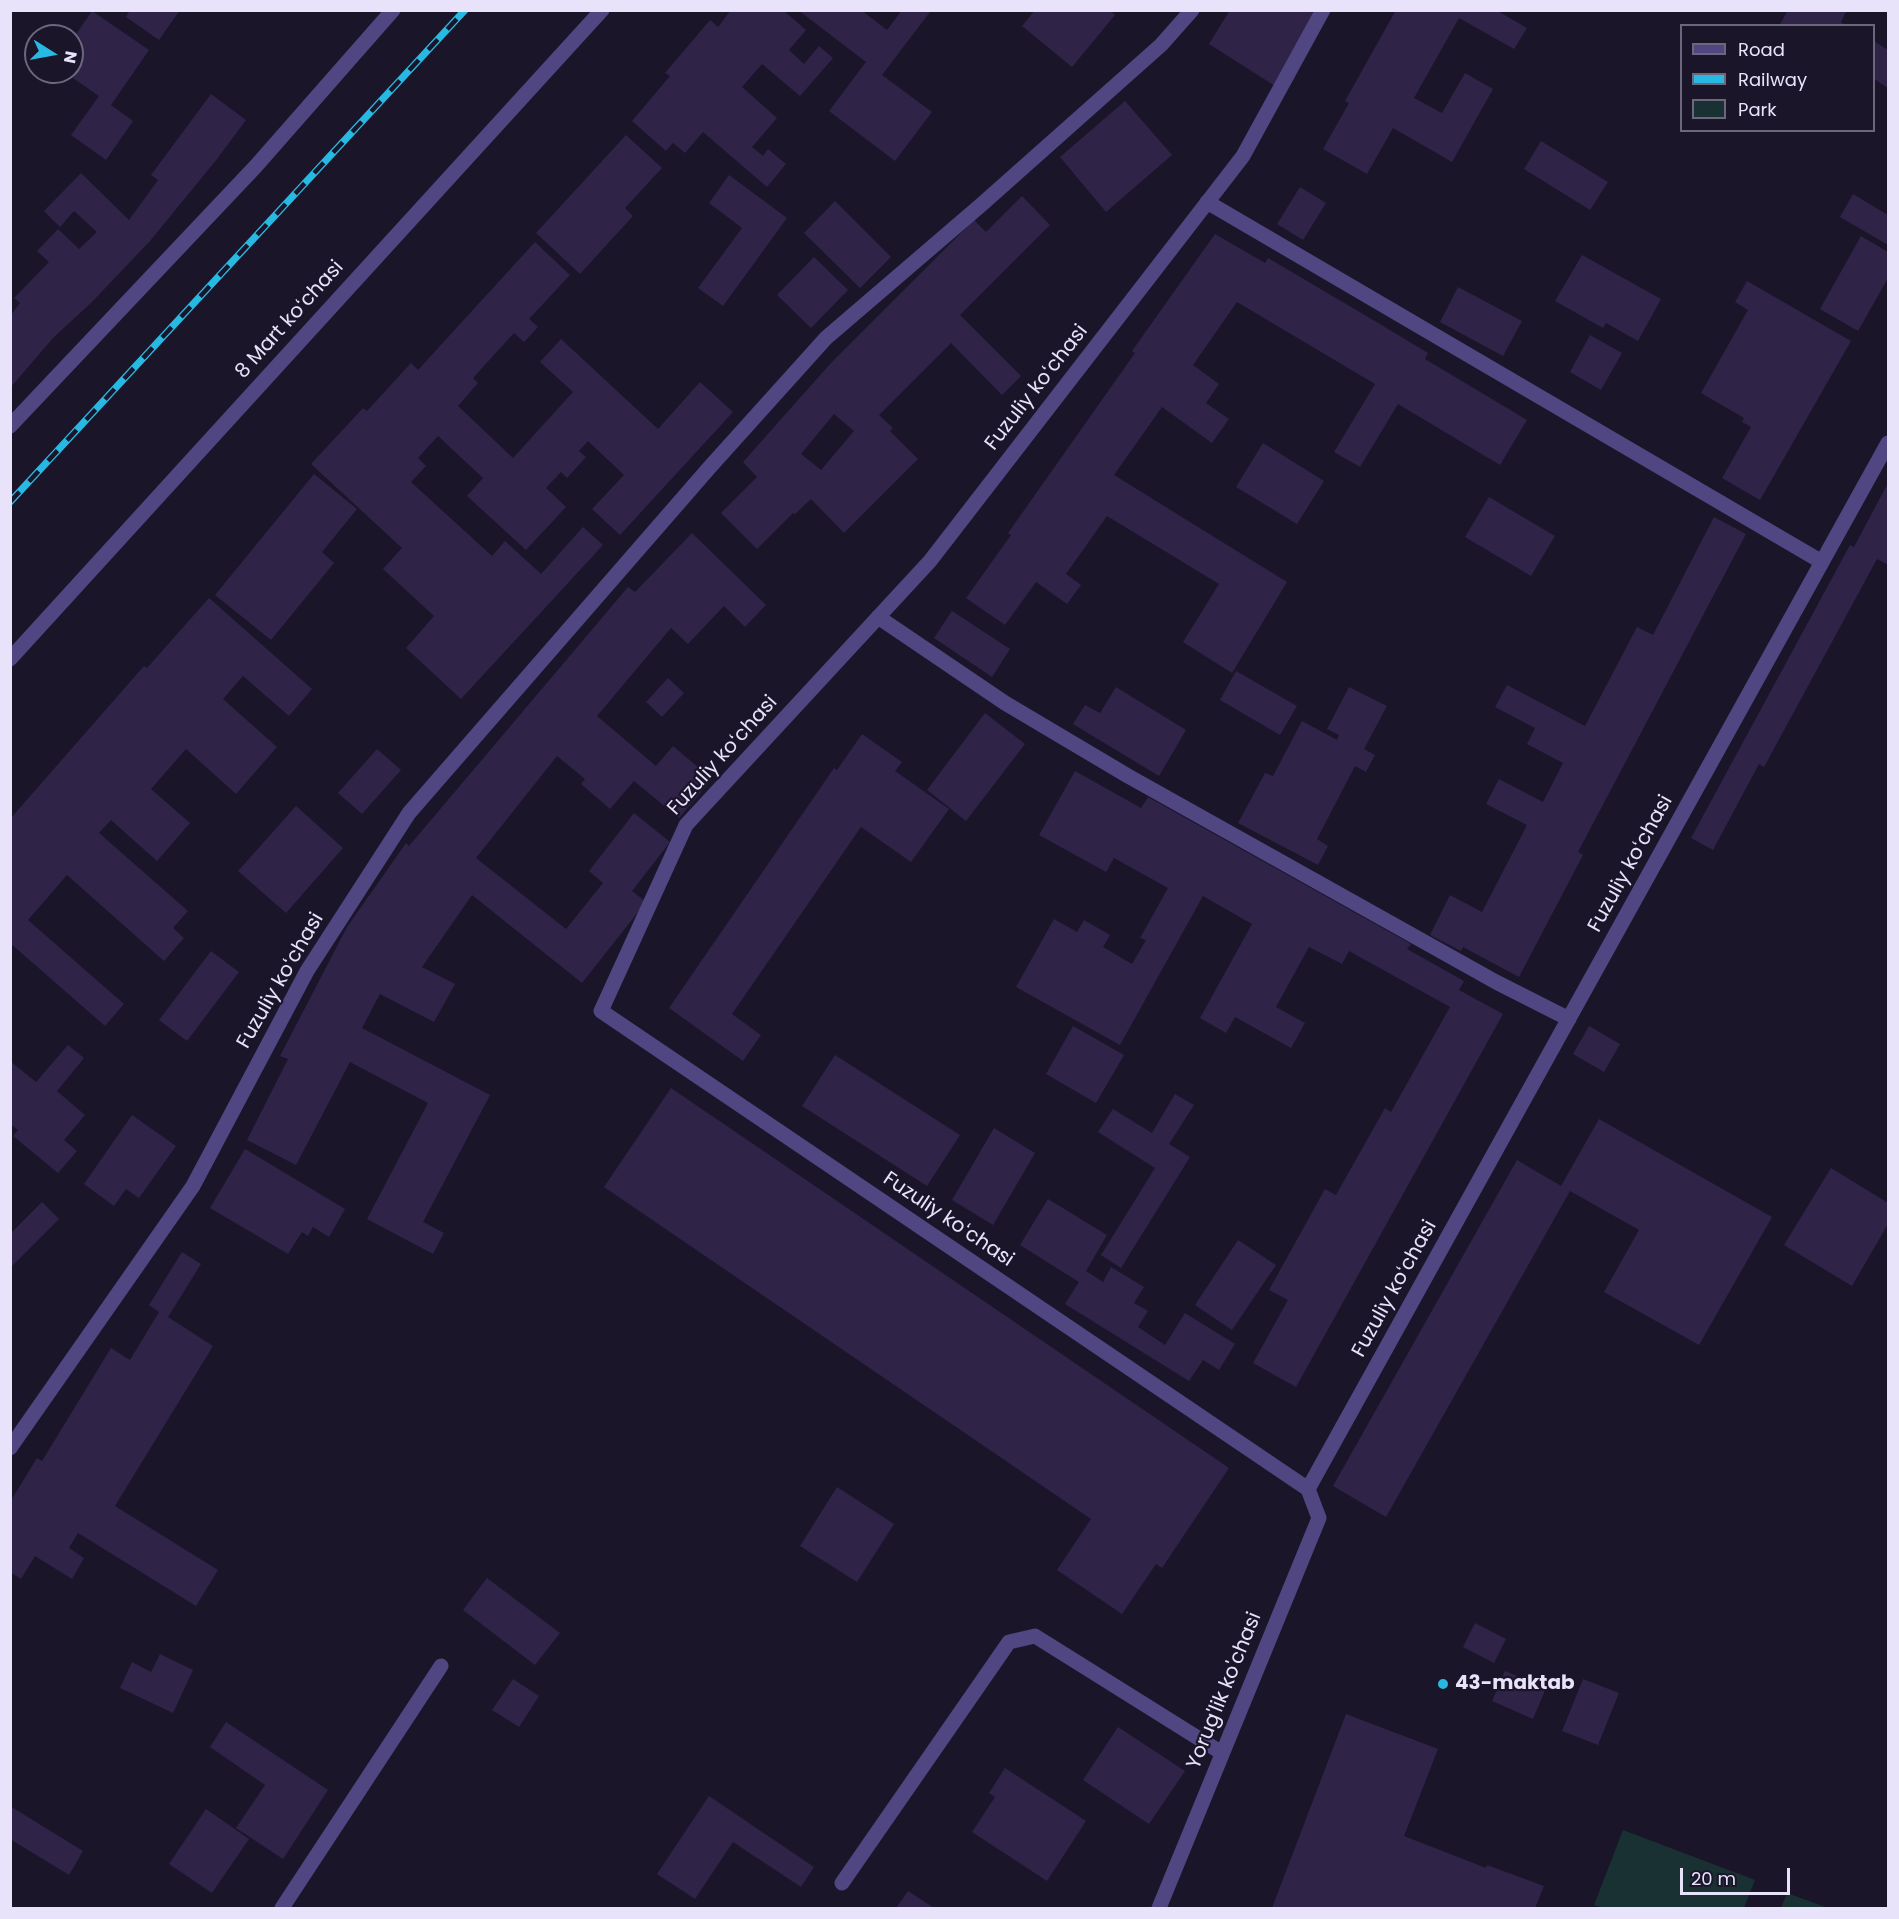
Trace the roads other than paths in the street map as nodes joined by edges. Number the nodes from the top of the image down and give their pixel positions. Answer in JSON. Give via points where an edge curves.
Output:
{"nodes":[{"id":1,"x":393,"y":10,"type":"edge"},
{"id":2,"x":602,"y":10,"type":"edge"},
{"id":3,"x":1192,"y":10,"type":"edge"},
{"id":4,"x":1323,"y":10,"type":"edge"},
{"id":5,"x":1207,"y":202,"type":"junction"},
{"id":6,"x":10,"y":426,"type":"edge"},
{"id":7,"x":1888,"y":443,"type":"edge"},
{"id":8,"x":1822,"y":562,"type":"junction"},
{"id":9,"x":878,"y":617,"type":"junction"},
{"id":10,"x":10,"y":659,"type":"edge"},
{"id":11,"x":1569,"y":1019,"type":"junction"},
{"id":12,"x":10,"y":1448,"type":"edge"},
{"id":13,"x":1308,"y":1489,"type":"junction"},
{"id":14,"x":441,"y":1666,"type":"dead end"},
{"id":15,"x":1222,"y":1753,"type":"junction"},
{"id":16,"x":842,"y":1883,"type":"dead end"},
{"id":17,"x":282,"y":1908,"type":"edge"},
{"id":18,"x":1159,"y":1908,"type":"edge"}],
"edges":[{"from":1,"to":6,"type":"street","via":[[256,166]]},
{"from":2,"to":10,"type":"street","name":"8 Mart koʻchasi"},
{"from":3,"to":12,"type":"street","name":"Fuzuliy koʻchasi","via":[[1144,61],[826,338],[409,813],[307,972],[193,1186]]},
{"from":4,"to":5,"type":"street","name":"Fuzuliy koʻchasi","via":[[1243,156]]},
{"from":5,"to":8,"type":"street"},
{"from":5,"to":9,"type":"street","name":"Fuzuliy koʻchasi","via":[[930,561]]},
{"from":7,"to":8,"type":"street","name":"Fuzuliy koʻchasi"},
{"from":8,"to":11,"type":"street","name":"Fuzuliy koʻchasi"},
{"from":9,"to":11,"type":"street","via":[[1005,703],[1128,776]]},
{"from":9,"to":13,"type":"street","name":"Fuzuliy koʻchasi","via":[[686,825],[601,1011]]},
{"from":11,"to":13,"type":"street","name":"Fuzuliy koʻchasi"},
{"from":13,"to":15,"type":"street","name":"Yorug'lik ko'chasi","via":[[1319,1518]]},
{"from":14,"to":17,"type":"street"},
{"from":15,"to":16,"type":"street","via":[[1035,1636],[1009,1642]]},
{"from":15,"to":18,"type":"street","name":"Yorug'lik ko'chasi"}]}
